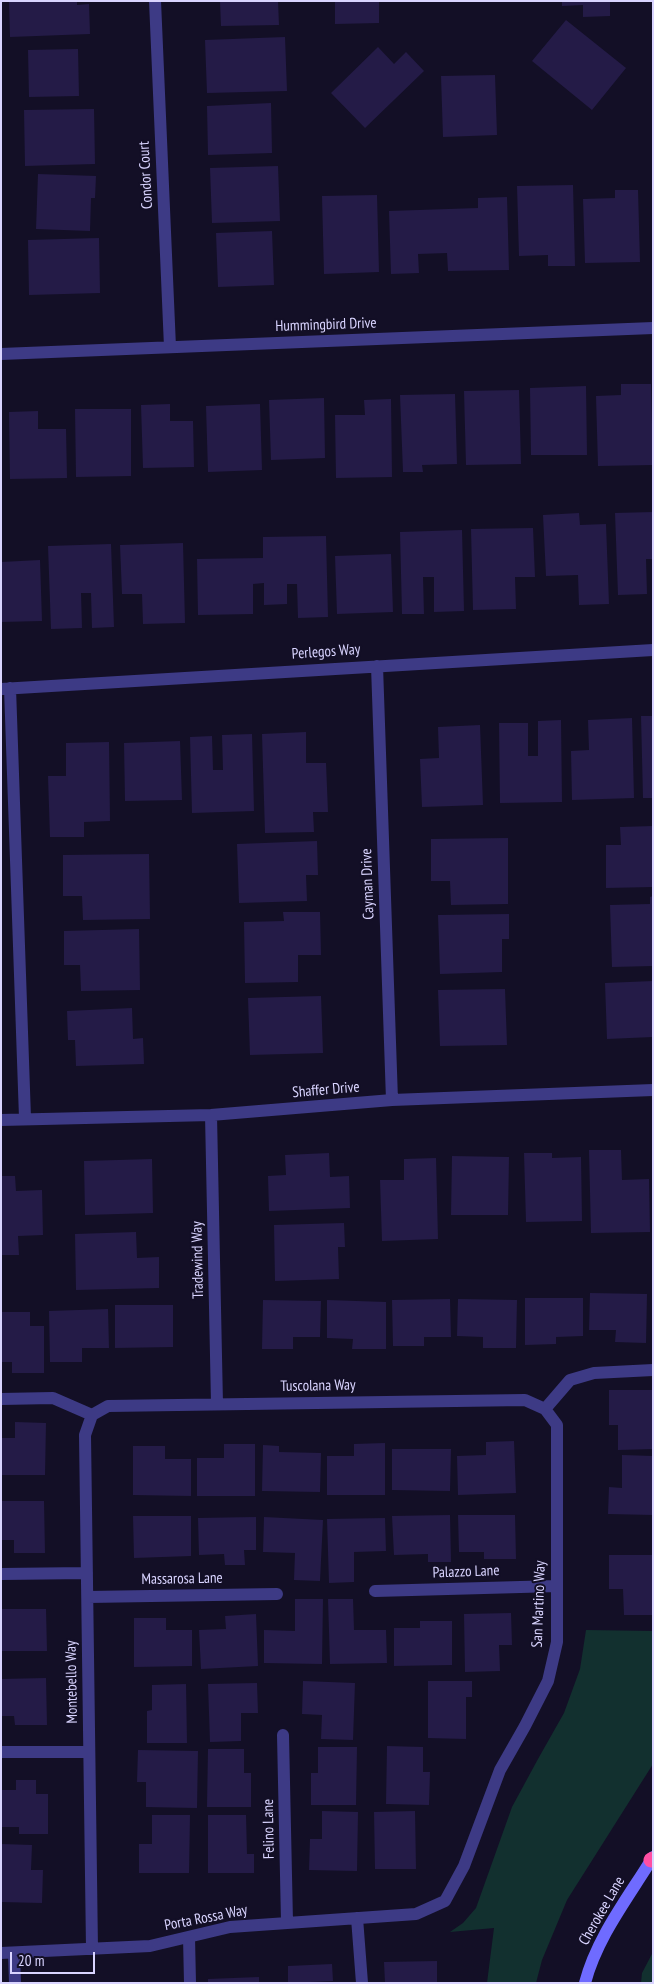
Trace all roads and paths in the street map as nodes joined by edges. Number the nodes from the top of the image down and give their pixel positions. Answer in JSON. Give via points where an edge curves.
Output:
{"nodes":[{"id":1,"x":155,"y":1,"type":"edge"},
{"id":2,"x":653,"y":328,"type":"edge"},
{"id":3,"x":170,"y":347,"type":"junction"},
{"id":4,"x":1,"y":354,"type":"edge"},
{"id":5,"x":653,"y":650,"type":"edge"},
{"id":6,"x":377,"y":666,"type":"junction"},
{"id":7,"x":5,"y":689,"type":"edge"},
{"id":8,"x":653,"y":1090,"type":"edge"},
{"id":9,"x":392,"y":1100,"type":"junction"},
{"id":10,"x":211,"y":1115,"type":"junction"},
{"id":11,"x":25,"y":1118,"type":"junction"},
{"id":12,"x":1,"y":1120,"type":"edge"},
{"id":13,"x":653,"y":1370,"type":"edge"},
{"id":14,"x":1,"y":1399,"type":"edge"},
{"id":15,"x":217,"y":1404,"type":"junction"},
{"id":16,"x":545,"y":1409,"type":"junction"},
{"id":17,"x":92,"y":1415,"type":"junction"},
{"id":18,"x":87,"y":1573,"type":"junction"},
{"id":19,"x":1,"y":1574,"type":"edge"},
{"id":20,"x":557,"y":1586,"type":"junction"},
{"id":21,"x":375,"y":1591,"type":"dead end"},
{"id":22,"x":276,"y":1594,"type":"dead end"},
{"id":23,"x":88,"y":1597,"type":"junction"},
{"id":24,"x":283,"y":1735,"type":"dead end"},
{"id":25,"x":1,"y":1752,"type":"edge"},
{"id":26,"x":89,"y":1752,"type":"junction"},
{"id":27,"x":652,"y":1859,"type":"edge"},
{"id":28,"x":445,"y":1901,"type":"joint"},
{"id":29,"x":356,"y":1918,"type":"junction"},
{"id":30,"x":287,"y":1922,"type":"junction"},
{"id":31,"x":189,"y":1937,"type":"junction"},
{"id":32,"x":92,"y":1949,"type":"junction"},
{"id":33,"x":8,"y":1953,"type":"edge"},
{"id":34,"x":16,"y":1983,"type":"edge"},
{"id":35,"x":190,"y":1983,"type":"edge"},
{"id":36,"x":362,"y":1983,"type":"edge"},
{"id":37,"x":585,"y":1983,"type":"edge"}],
"edges":[{"from":1,"to":3,"type":"street","name":"Condor Court"},
{"from":2,"to":3,"type":"street","name":"Hummingbird Drive"},
{"from":3,"to":4,"type":"street","name":"Hummingbird Drive"},
{"from":5,"to":6,"type":"street","name":"Perlegos Way"},
{"from":6,"to":7,"type":"street","name":"Perlegos Way"},
{"from":6,"to":9,"type":"street","name":"Cayman Drive"},
{"from":7,"to":11,"type":"street"},
{"from":8,"to":9,"type":"street","name":"Shaffer Drive"},
{"from":9,"to":10,"type":"street","name":"Shaffer Drive"},
{"from":10,"to":11,"type":"street","name":"Shaffer Drive"},
{"from":10,"to":15,"type":"street","name":"Tradewind Way"},
{"from":11,"to":12,"type":"street","name":"Shaffer Drive"},
{"from":13,"to":16,"type":"street","via":[[594,1373],[570,1380]]},
{"from":14,"to":17,"type":"street","via":[[53,1398]]},
{"from":15,"to":16,"type":"street","name":"Tuscolana Way","via":[[525,1400]]},
{"from":15,"to":17,"type":"street","name":"Tuscolana Way","via":[[108,1406]]},
{"from":16,"to":20,"type":"street","name":"San Martino Way","via":[[557,1425]]},
{"from":17,"to":18,"type":"street","name":"Montebello Way","via":[[85,1435]]},
{"from":18,"to":19,"type":"street"},
{"from":18,"to":23,"type":"street","name":"Montebello Way"},
{"from":20,"to":21,"type":"street","name":"Palazzo Lane"},
{"from":20,"to":28,"type":"street","name":"San Martino Way","via":[[557,1642],[548,1681],[500,1770],[464,1866]]},
{"from":22,"to":23,"type":"street","name":"Massarosa Lane"},
{"from":23,"to":26,"type":"street","name":"Montebello Way"},
{"from":24,"to":30,"type":"street","name":"Felino Lane"},
{"from":25,"to":26,"type":"street"},
{"from":26,"to":32,"type":"street","name":"Montebello Way"},
{"from":27,"to":37,"type":"main road","name":"Cherokee Lane","via":[[609,1927]]},
{"from":28,"to":29,"type":"street","name":"Porta Rossa Way","via":[[416,1914]]},
{"from":29,"to":30,"type":"street","name":"Porta Rossa Way"},
{"from":29,"to":36,"type":"street"},
{"from":30,"to":31,"type":"street","name":"Porta Rossa Way","via":[[230,1927]]},
{"from":31,"to":32,"type":"street","name":"Porta Rossa Way","via":[[150,1946]]},
{"from":31,"to":35,"type":"street"},
{"from":32,"to":33,"type":"street","name":"Porta Rossa Way"},
{"from":33,"to":34,"type":"street"}]}
